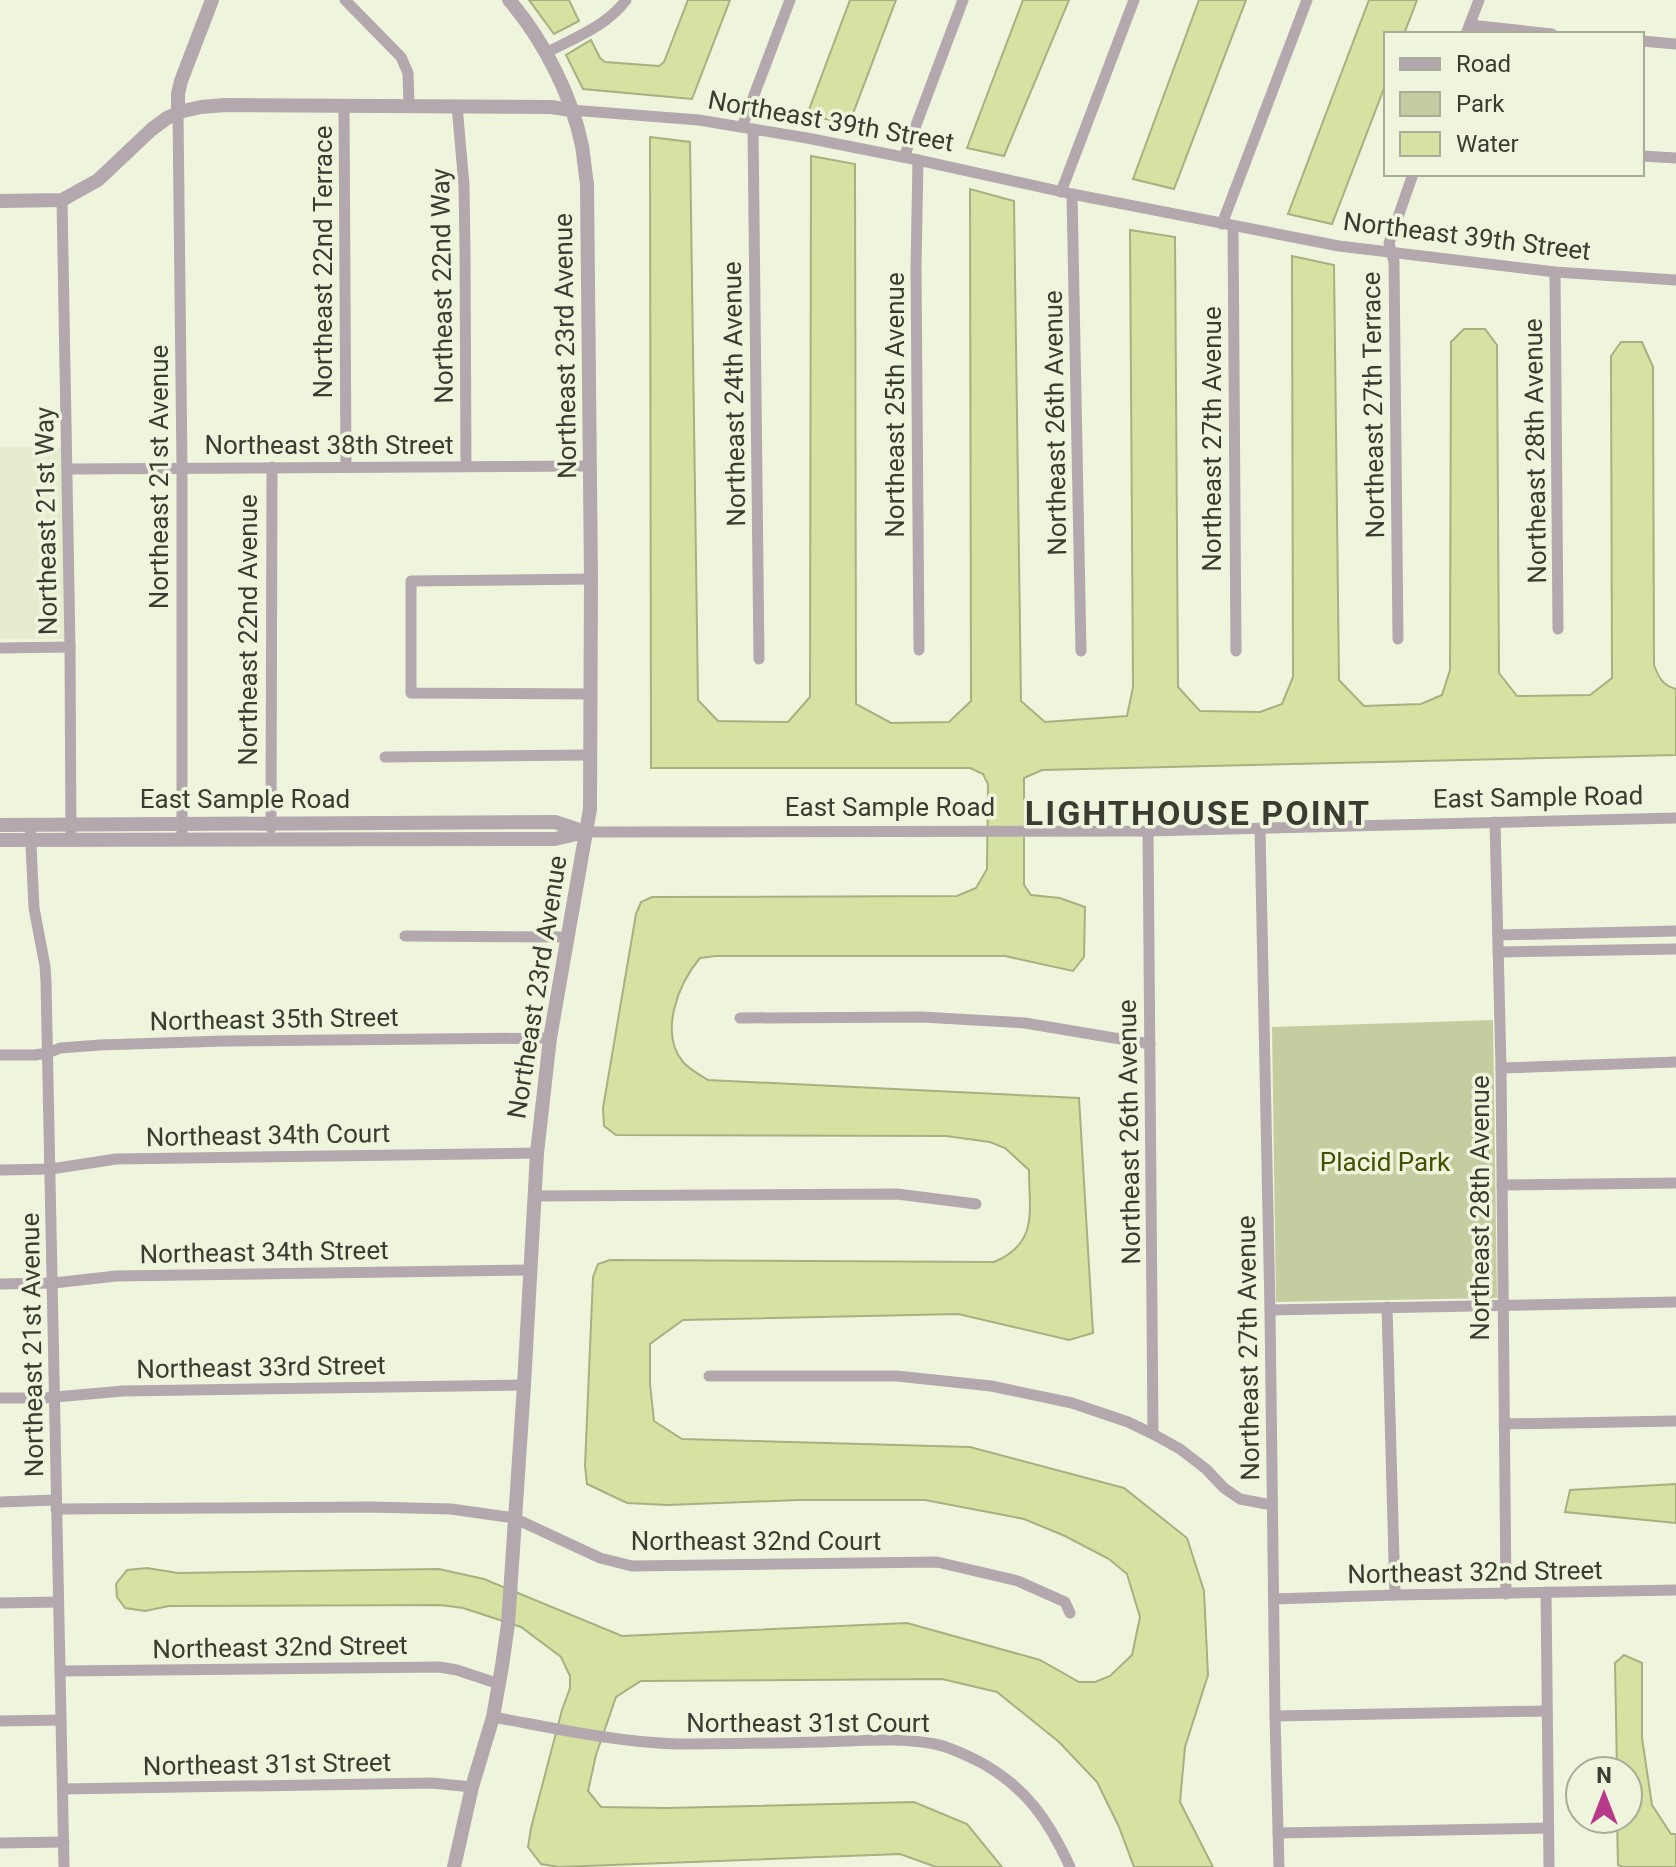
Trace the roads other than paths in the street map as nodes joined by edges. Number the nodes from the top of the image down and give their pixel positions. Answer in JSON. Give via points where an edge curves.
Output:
{"nodes":[{"id":1,"x":212,"y":0,"type":"edge"},
{"id":2,"x":345,"y":0,"type":"edge"},
{"id":3,"x":509,"y":0,"type":"edge"},
{"id":4,"x":626,"y":0,"type":"edge"},
{"id":5,"x":790,"y":0,"type":"edge"},
{"id":6,"x":963,"y":0,"type":"edge"},
{"id":7,"x":1134,"y":0,"type":"edge"},
{"id":8,"x":1307,"y":0,"type":"edge"},
{"id":9,"x":1479,"y":0,"type":"edge"},
{"id":10,"x":1468,"y":30,"type":"edge"},
{"id":11,"x":1510,"y":32,"type":"edge"},
{"id":12,"x":1644,"y":41,"type":"edge"},
{"id":13,"x":1676,"y":44,"type":"edge"},
{"id":14,"x":552,"y":50,"type":"junction"},
{"id":15,"x":344,"y":105,"type":"junction"},
{"id":16,"x":409,"y":105,"type":"junction"},
{"id":17,"x":457,"y":106,"type":"junction"},
{"id":18,"x":571,"y":110,"type":"junction"},
{"id":19,"x":178,"y":113,"type":"junction"},
{"id":20,"x":748,"y":128,"type":"junction"},
{"id":21,"x":1644,"y":156,"type":"edge"},
{"id":22,"x":904,"y":157,"type":"junction"},
{"id":23,"x":1676,"y":158,"type":"edge"},
{"id":24,"x":918,"y":160,"type":"junction"},
{"id":25,"x":1412,"y":176,"type":"edge"},
{"id":26,"x":1067,"y":193,"type":"junction"},
{"id":27,"x":62,"y":200,"type":"junction"},
{"id":28,"x":0,"y":201,"type":"edge"},
{"id":29,"x":1228,"y":225,"type":"junction"},
{"id":30,"x":1390,"y":253,"type":"junction"},
{"id":31,"x":1555,"y":272,"type":"junction"},
{"id":32,"x":1676,"y":280,"type":"edge"},
{"id":33,"x":466,"y":466,"type":"junction"},
{"id":34,"x":590,"y":466,"type":"junction"},
{"id":35,"x":272,"y":467,"type":"junction"},
{"id":36,"x":346,"y":467,"type":"junction"},
{"id":37,"x":182,"y":468,"type":"junction"},
{"id":38,"x":68,"y":469,"type":"junction"},
{"id":39,"x":591,"y":579,"type":"junction"},
{"id":40,"x":1558,"y":629,"type":"dead end"},
{"id":41,"x":1398,"y":639,"type":"dead end"},
{"id":42,"x":70,"y":647,"type":"junction"},
{"id":43,"x":0,"y":648,"type":"edge"},
{"id":44,"x":919,"y":650,"type":"dead end"},
{"id":45,"x":1081,"y":651,"type":"dead end"},
{"id":46,"x":1236,"y":651,"type":"dead end"},
{"id":47,"x":759,"y":659,"type":"dead end"},
{"id":48,"x":591,"y":694,"type":"junction"},
{"id":49,"x":590,"y":755,"type":"junction"},
{"id":50,"x":385,"y":757,"type":"dead end"},
{"id":51,"x":1676,"y":818,"type":"edge"},
{"id":52,"x":481,"y":822,"type":"junction"},
{"id":53,"x":1495,"y":822,"type":"junction"},
{"id":54,"x":182,"y":823,"type":"junction"},
{"id":55,"x":30,"y":824,"type":"junction"},
{"id":56,"x":71,"y":824,"type":"junction"},
{"id":57,"x":272,"y":824,"type":"junction"},
{"id":58,"x":0,"y":825,"type":"edge"},
{"id":59,"x":1260,"y":828,"type":"junction"},
{"id":60,"x":1148,"y":831,"type":"junction"},
{"id":61,"x":585,"y":832,"type":"junction"},
{"id":62,"x":481,"y":839,"type":"junction"},
{"id":63,"x":0,"y":840,"type":"edge"},
{"id":64,"x":182,"y":840,"type":"junction"},
{"id":65,"x":269,"y":840,"type":"junction"},
{"id":66,"x":31,"y":841,"type":"junction"},
{"id":67,"x":71,"y":841,"type":"junction"},
{"id":68,"x":1676,"y":931,"type":"edge"},
{"id":69,"x":1498,"y":935,"type":"junction"},
{"id":70,"x":405,"y":936,"type":"dead end"},
{"id":71,"x":568,"y":937,"type":"junction"},
{"id":72,"x":1676,"y":949,"type":"edge"},
{"id":73,"x":1498,"y":952,"type":"junction"},
{"id":74,"x":740,"y":1018,"type":"dead end"},
{"id":75,"x":550,"y":1038,"type":"junction"},
{"id":76,"x":1150,"y":1044,"type":"junction"},
{"id":77,"x":48,"y":1053,"type":"junction"},
{"id":78,"x":0,"y":1055,"type":"edge"},
{"id":79,"x":1676,"y":1062,"type":"edge"},
{"id":80,"x":1501,"y":1068,"type":"junction"},
{"id":81,"x":537,"y":1153,"type":"junction"},
{"id":82,"x":51,"y":1169,"type":"junction"},
{"id":83,"x":0,"y":1170,"type":"edge"},
{"id":84,"x":1676,"y":1183,"type":"edge"},
{"id":85,"x":1502,"y":1185,"type":"junction"},
{"id":86,"x":534,"y":1196,"type":"junction"},
{"id":87,"x":976,"y":1204,"type":"dead end"},
{"id":88,"x":530,"y":1270,"type":"junction"},
{"id":89,"x":54,"y":1283,"type":"junction"},
{"id":90,"x":0,"y":1284,"type":"edge"},
{"id":91,"x":1676,"y":1302,"type":"edge"},
{"id":92,"x":1503,"y":1305,"type":"junction"},
{"id":93,"x":1387,"y":1307,"type":"junction"},
{"id":94,"x":1270,"y":1310,"type":"junction"},
{"id":95,"x":709,"y":1376,"type":"dead end"},
{"id":96,"x":524,"y":1385,"type":"junction"},
{"id":97,"x":55,"y":1396,"type":"junction"},
{"id":98,"x":0,"y":1398,"type":"edge"},
{"id":99,"x":1676,"y":1421,"type":"edge"},
{"id":100,"x":1504,"y":1424,"type":"junction"},
{"id":101,"x":1153,"y":1434,"type":"junction"},
{"id":102,"x":0,"y":1502,"type":"edge"},
{"id":103,"x":56,"y":1505,"type":"junction"},
{"id":104,"x":1272,"y":1505,"type":"junction"},
{"id":105,"x":514,"y":1518,"type":"junction"},
{"id":106,"x":1676,"y":1590,"type":"edge"},
{"id":107,"x":1546,"y":1592,"type":"junction"},
{"id":108,"x":1506,"y":1594,"type":"junction"},
{"id":109,"x":1395,"y":1595,"type":"junction"},
{"id":110,"x":1274,"y":1599,"type":"junction"},
{"id":111,"x":58,"y":1602,"type":"junction"},
{"id":112,"x":0,"y":1603,"type":"edge"},
{"id":113,"x":1070,"y":1613,"type":"dead end"},
{"id":114,"x":60,"y":1671,"type":"junction"},
{"id":115,"x":499,"y":1684,"type":"junction"},
{"id":116,"x":1546,"y":1711,"type":"junction"},
{"id":117,"x":1275,"y":1716,"type":"junction"},
{"id":118,"x":493,"y":1717,"type":"junction"},
{"id":119,"x":61,"y":1720,"type":"junction"},
{"id":120,"x":0,"y":1721,"type":"edge"},
{"id":121,"x":472,"y":1787,"type":"junction"},
{"id":122,"x":63,"y":1789,"type":"junction"},
{"id":123,"x":1548,"y":1828,"type":"junction"},
{"id":124,"x":1278,"y":1833,"type":"junction"},
{"id":125,"x":64,"y":1842,"type":"junction"},
{"id":126,"x":0,"y":1843,"type":"edge"},
{"id":127,"x":64,"y":1867,"type":"edge"},
{"id":128,"x":454,"y":1867,"type":"edge"},
{"id":129,"x":1070,"y":1867,"type":"edge"},
{"id":130,"x":1279,"y":1867,"type":"edge"},
{"id":131,"x":1549,"y":1867,"type":"edge"}],
"edges":[{"from":1,"to":19,"type":"street","via":[[181,81]]},
{"from":2,"to":16,"type":"street","via":[[401,57],[408,73]]},
{"from":3,"to":14,"type":"street","name":"Northeast 23rd Avenue"},
{"from":4,"to":14,"type":"street","via":[[617,12]]},
{"from":5,"to":20,"type":"street","name":"Northeast 24th Avenue"},
{"from":6,"to":22,"type":"street"},
{"from":7,"to":26,"type":"street","name":"Northeast 26th Avenue"},
{"from":8,"to":29,"type":"street","name":"Northeast 27th Avenue"},
{"from":9,"to":10,"type":"street"},
{"from":10,"to":11,"type":"street"},
{"from":12,"to":13,"type":"street"},
{"from":14,"to":18,"type":"street","name":"Northeast 23rd Avenue"},
{"from":15,"to":16,"type":"street","name":"Northeast 39th Street"},
{"from":15,"to":19,"type":"street","name":"Northeast 39th Street","via":[[225,105]]},
{"from":15,"to":36,"type":"street","name":"Northeast 22nd Terrace"},
{"from":16,"to":17,"type":"street","name":"Northeast 39th Street"},
{"from":17,"to":18,"type":"street","name":"Northeast 39th Street"},
{"from":17,"to":33,"type":"street","name":"Northeast 22nd Way","via":[[464,185]]},
{"from":18,"to":20,"type":"street","name":"Northeast 39th Street"},
{"from":18,"to":34,"type":"street","name":"Northeast 23rd Avenue","via":[[587,184]]},
{"from":19,"to":27,"type":"street","name":"Northeast 39th Street","via":[[152,129],[98,180]]},
{"from":19,"to":37,"type":"street","name":"Northeast 21st Avenue"},
{"from":20,"to":22,"type":"street","name":"Northeast 39th Street"},
{"from":20,"to":47,"type":"street","name":"Northeast 24th Avenue"},
{"from":21,"to":23,"type":"street"},
{"from":22,"to":24,"type":"street","name":"Northeast 39th Street"},
{"from":24,"to":26,"type":"street","name":"Northeast 39th Street"},
{"from":24,"to":44,"type":"street","name":"Northeast 25th Avenue"},
{"from":25,"to":30,"type":"street","name":"Northeast 27th Terrace"},
{"from":26,"to":29,"type":"street","name":"Northeast 39th Street"},
{"from":26,"to":45,"type":"street","name":"Northeast 26th Avenue"},
{"from":27,"to":28,"type":"street","name":"Northeast 39th Street"},
{"from":27,"to":38,"type":"street","name":"Northeast 21st Way"},
{"from":29,"to":30,"type":"street","name":"Northeast 39th Street"},
{"from":29,"to":46,"type":"street","name":"Northeast 27th Avenue"},
{"from":30,"to":31,"type":"street","name":"Northeast 39th Street"},
{"from":30,"to":41,"type":"street","name":"Northeast 27th Terrace"},
{"from":31,"to":32,"type":"street","name":"Northeast 39th Street"},
{"from":31,"to":40,"type":"street","name":"Northeast 28th Avenue"},
{"from":33,"to":34,"type":"street","name":"Northeast 38th Street"},
{"from":33,"to":36,"type":"street","name":"Northeast 38th Street"},
{"from":34,"to":39,"type":"street","name":"Northeast 23rd Avenue"},
{"from":35,"to":36,"type":"street","name":"Northeast 38th Street"},
{"from":35,"to":37,"type":"street","name":"Northeast 38th Street"},
{"from":35,"to":57,"type":"street","name":"Northeast 22nd Avenue"},
{"from":37,"to":38,"type":"street","name":"Northeast 38th Street"},
{"from":37,"to":54,"type":"street","name":"Northeast 21st Avenue"},
{"from":38,"to":42,"type":"street","name":"Northeast 21st Way"},
{"from":39,"to":48,"type":"street","name":"Northeast 23rd Avenue"},
{"from":39,"to":48,"type":"street","via":[[411,581],[411,693]]},
{"from":42,"to":43,"type":"street"},
{"from":42,"to":56,"type":"street","name":"Northeast 21st Way"},
{"from":48,"to":49,"type":"street","name":"Northeast 23rd Avenue"},
{"from":49,"to":50,"type":"street"},
{"from":49,"to":61,"type":"street","name":"Northeast 23rd Avenue"},
{"from":51,"to":53,"type":"street","name":"East Sample Road"},
{"from":52,"to":57,"type":"street","name":"East Sample Road"},
{"from":52,"to":61,"type":"street","name":"East Sample Road","via":[[555,822]]},
{"from":52,"to":62,"type":"street"},
{"from":53,"to":59,"type":"street","name":"East Sample Road"},
{"from":53,"to":69,"type":"street","name":"Northeast 28th Avenue"},
{"from":54,"to":56,"type":"street","name":"East Sample Road"},
{"from":54,"to":57,"type":"street","name":"East Sample Road"},
{"from":54,"to":64,"type":"street","name":"Northeast 21st Avenue"},
{"from":55,"to":56,"type":"street","name":"East Sample Road"},
{"from":55,"to":58,"type":"street","name":"East Sample Road"},
{"from":55,"to":66,"type":"street","name":"Northeast 21st Avenue"},
{"from":56,"to":67,"type":"street","name":"Northeast 21st Way"},
{"from":57,"to":65,"type":"street","name":"Northeast 22nd Avenue"},
{"from":59,"to":60,"type":"street","name":"East Sample Road"},
{"from":59,"to":94,"type":"street","name":"Northeast 27th Avenue"},
{"from":60,"to":61,"type":"street","name":"East Sample Road"},
{"from":60,"to":76,"type":"street","name":"Northeast 26th Avenue"},
{"from":61,"to":62,"type":"street","name":"East Sample Road","via":[[555,839]]},
{"from":61,"to":71,"type":"street","name":"Northeast 23rd Avenue"},
{"from":62,"to":65,"type":"street","name":"East Sample Road"},
{"from":63,"to":66,"type":"street","name":"East Sample Road"},
{"from":64,"to":65,"type":"street","name":"East Sample Road"},
{"from":64,"to":67,"type":"street","name":"East Sample Road"},
{"from":66,"to":67,"type":"street","name":"East Sample Road"},
{"from":66,"to":77,"type":"street","name":"Northeast 21st Avenue"},
{"from":68,"to":69,"type":"street"},
{"from":69,"to":73,"type":"street","name":"Northeast 28th Avenue"},
{"from":70,"to":71,"type":"street"},
{"from":71,"to":75,"type":"street","name":"Northeast 23rd Avenue"},
{"from":72,"to":73,"type":"street"},
{"from":73,"to":80,"type":"street","name":"Northeast 28th Avenue"},
{"from":74,"to":76,"type":"street","via":[[922,1017],[1025,1023]]},
{"from":75,"to":77,"type":"street","name":"Northeast 35th Street","via":[[193,1042],[60,1048]]},
{"from":75,"to":81,"type":"street","name":"Northeast 23rd Avenue"},
{"from":76,"to":101,"type":"street","name":"Northeast 26th Avenue"},
{"from":77,"to":78,"type":"street","name":"Northeast 35th Street"},
{"from":77,"to":82,"type":"street","name":"Northeast 21st Avenue"},
{"from":79,"to":80,"type":"street"},
{"from":80,"to":85,"type":"street","name":"Northeast 28th Avenue"},
{"from":81,"to":82,"type":"street","name":"Northeast 34th Court","via":[[116,1159]]},
{"from":81,"to":86,"type":"street","name":"Northeast 23rd Avenue"},
{"from":82,"to":83,"type":"street","name":"Northeast 34th Court"},
{"from":82,"to":89,"type":"street","name":"Northeast 21st Avenue"},
{"from":84,"to":85,"type":"street"},
{"from":85,"to":92,"type":"street","name":"Northeast 28th Avenue"},
{"from":86,"to":87,"type":"street","via":[[897,1194]]},
{"from":86,"to":88,"type":"street","name":"Northeast 23rd Avenue"},
{"from":88,"to":89,"type":"street","name":"Northeast 34th Street","via":[[116,1276]]},
{"from":88,"to":96,"type":"street","name":"Northeast 23rd Avenue"},
{"from":89,"to":90,"type":"street","name":"Northeast 34th Street"},
{"from":89,"to":97,"type":"street","name":"Northeast 21st Avenue"},
{"from":91,"to":92,"type":"street"},
{"from":92,"to":93,"type":"street"},
{"from":92,"to":100,"type":"street","name":"Northeast 28th Avenue"},
{"from":93,"to":94,"type":"street"},
{"from":93,"to":109,"type":"street"},
{"from":94,"to":104,"type":"street","name":"Northeast 27th Avenue"},
{"from":95,"to":101,"type":"street","via":[[897,1376],[991,1386],[1072,1403]]},
{"from":96,"to":97,"type":"street","name":"Northeast 33rd Street"},
{"from":96,"to":105,"type":"street","name":"Northeast 23rd Avenue"},
{"from":97,"to":98,"type":"street","name":"Northeast 33rd Street"},
{"from":97,"to":103,"type":"street","name":"Northeast 21st Avenue"},
{"from":99,"to":100,"type":"street"},
{"from":100,"to":108,"type":"street","name":"Northeast 28th Avenue"},
{"from":101,"to":104,"type":"street","via":[[1180,1449],[1240,1499]]},
{"from":102,"to":103,"type":"street","name":"Northeast 32nd Court"},
{"from":103,"to":105,"type":"street","name":"Northeast 32nd Court","via":[[424,1507]]},
{"from":103,"to":111,"type":"street","name":"Northeast 21st Avenue"},
{"from":104,"to":110,"type":"street","name":"Northeast 27th Avenue"},
{"from":105,"to":113,"type":"street","name":"Northeast 32nd Court","via":[[600,1558],[632,1566],[937,1562],[1018,1581],[1065,1602]]},
{"from":105,"to":115,"type":"street","name":"Northeast 23rd Avenue"},
{"from":106,"to":107,"type":"street","name":"Northeast 32nd Street"},
{"from":107,"to":108,"type":"street","name":"Northeast 32nd Street"},
{"from":107,"to":116,"type":"street"},
{"from":108,"to":109,"type":"street","name":"Northeast 32nd Street"},
{"from":109,"to":110,"type":"street","name":"Northeast 32nd Street"},
{"from":110,"to":117,"type":"street","name":"Northeast 27th Avenue"},
{"from":111,"to":112,"type":"street"},
{"from":111,"to":114,"type":"street","name":"Northeast 21st Avenue"},
{"from":114,"to":115,"type":"street","name":"Northeast 32nd Street","via":[[439,1667]]},
{"from":114,"to":119,"type":"street","name":"Northeast 21st Avenue"},
{"from":115,"to":118,"type":"street","name":"Northeast 23rd Avenue"},
{"from":116,"to":117,"type":"street"},
{"from":116,"to":123,"type":"street"},
{"from":117,"to":124,"type":"street","name":"Northeast 27th Avenue"},
{"from":118,"to":121,"type":"street","name":"Northeast 23rd Avenue"},
{"from":118,"to":129,"type":"street","name":"Northeast 31st Court","via":[[643,1743],[937,1744],[998,1772],[1021,1791],[1051,1828]]},
{"from":119,"to":120,"type":"street"},
{"from":119,"to":122,"type":"street","name":"Northeast 21st Avenue"},
{"from":121,"to":122,"type":"street","name":"Northeast 31st Street","via":[[432,1783]]},
{"from":121,"to":128,"type":"street","name":"Northeast 23rd Avenue"},
{"from":122,"to":125,"type":"street","name":"Northeast 21st Avenue"},
{"from":123,"to":124,"type":"street"},
{"from":123,"to":131,"type":"street"},
{"from":124,"to":130,"type":"street","name":"Northeast 27th Avenue"},
{"from":125,"to":126,"type":"street"},
{"from":125,"to":127,"type":"street","name":"Northeast 21st Avenue"}]}
